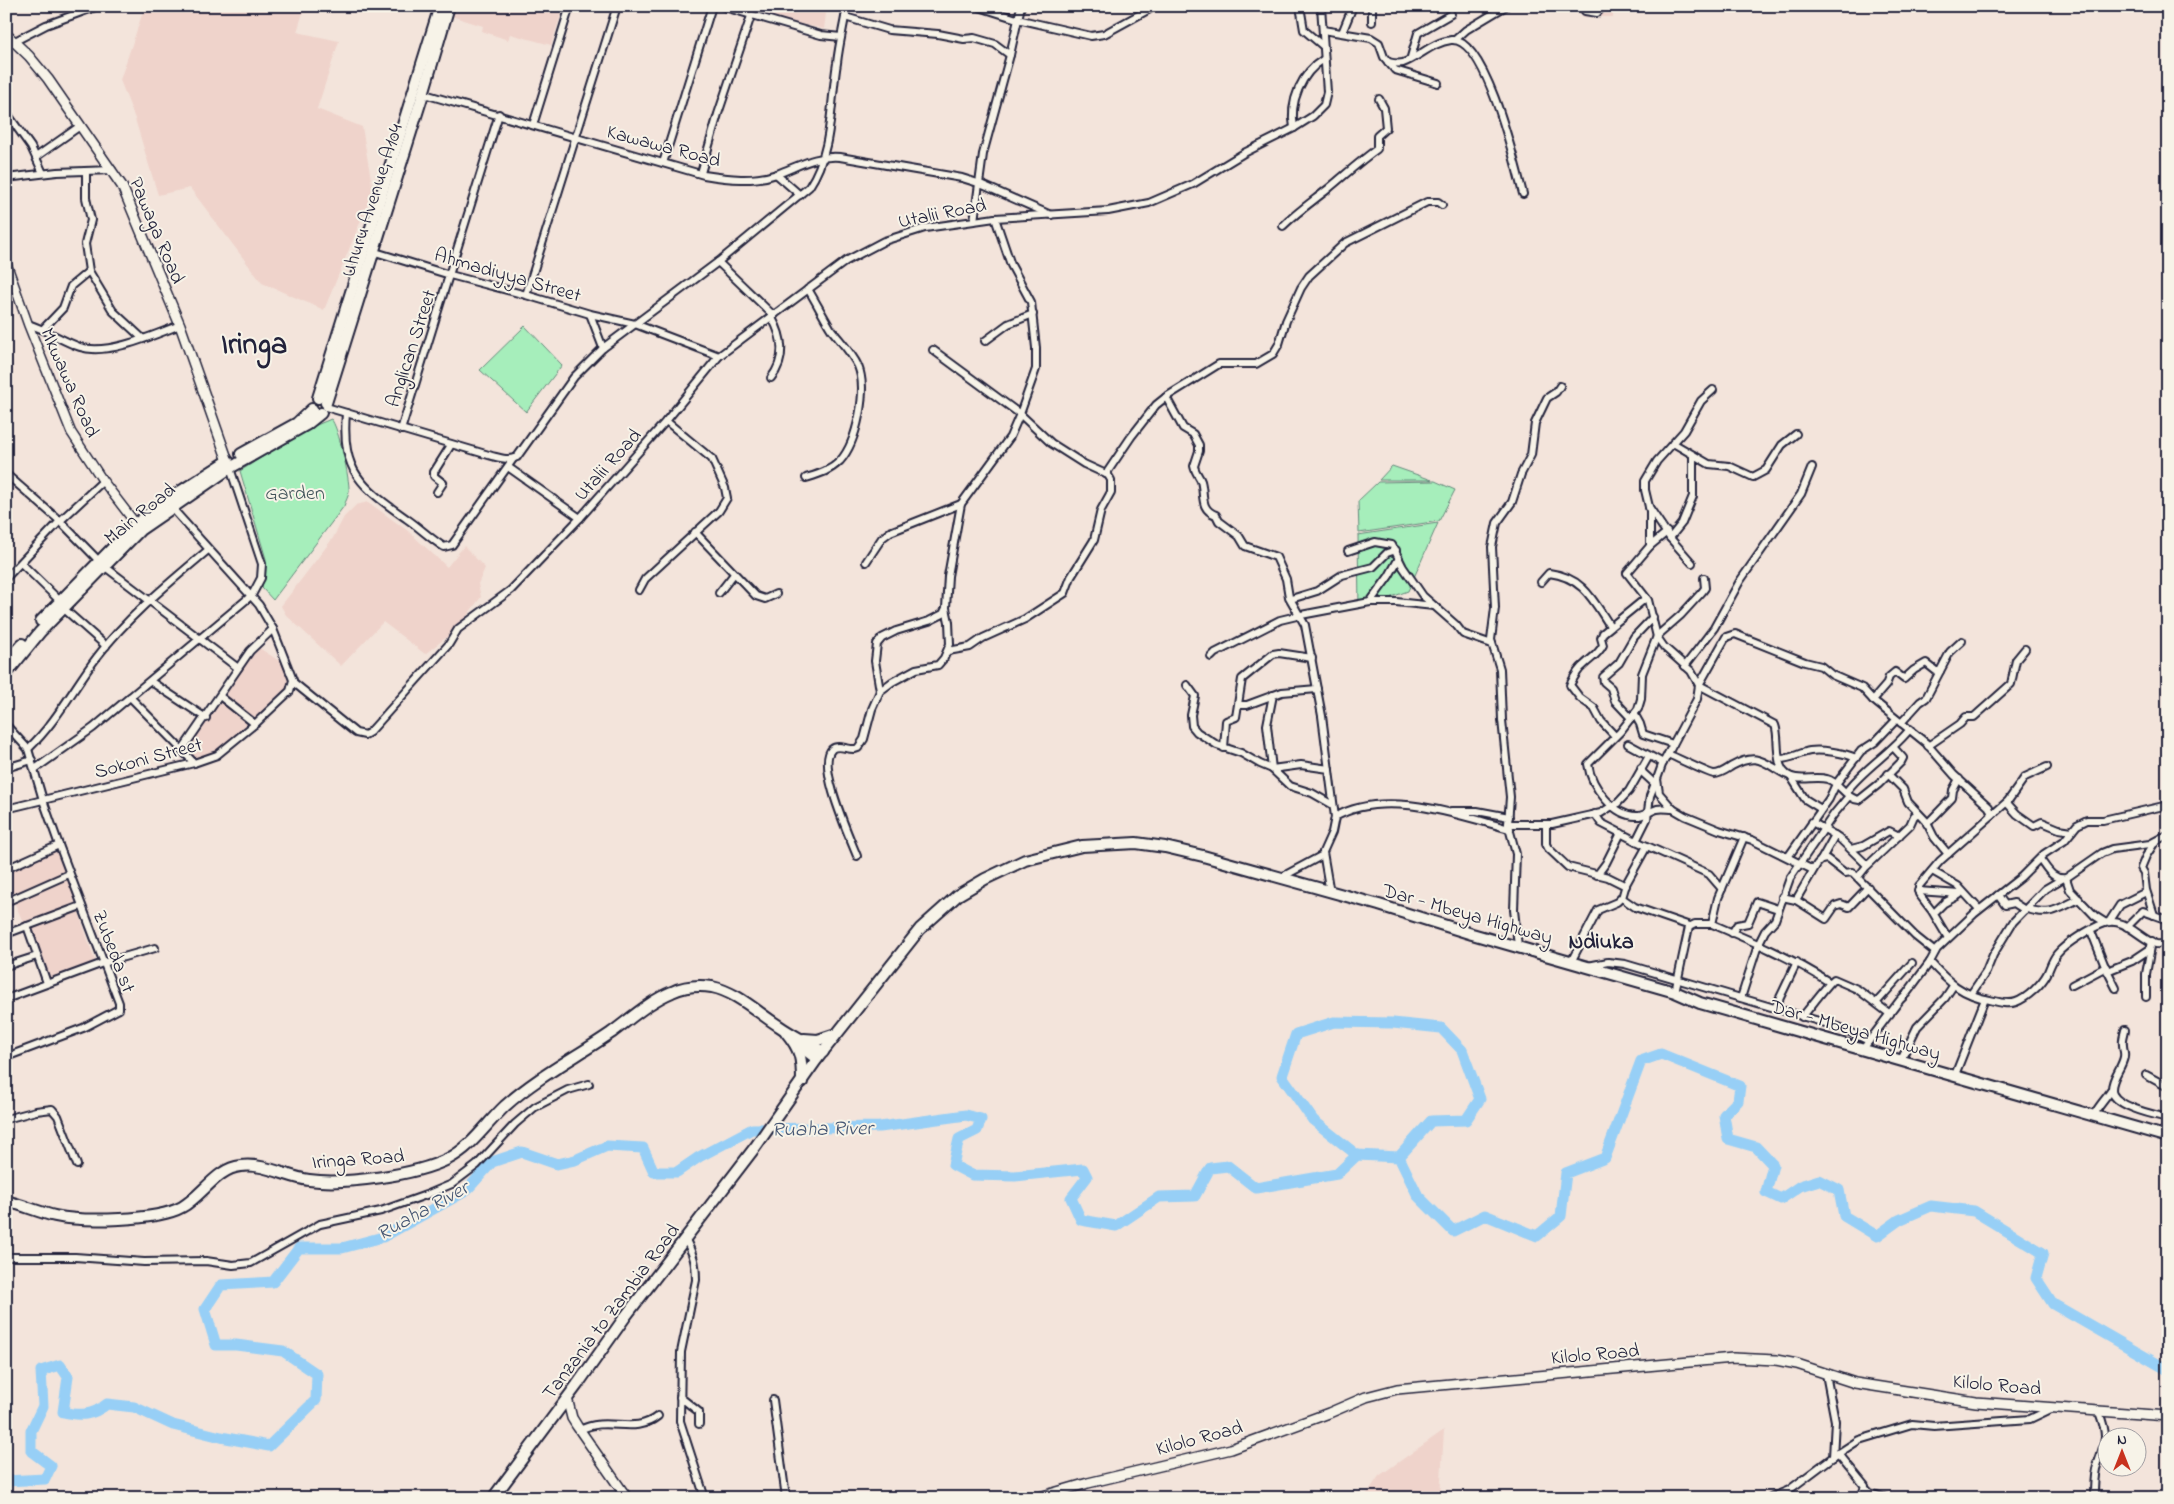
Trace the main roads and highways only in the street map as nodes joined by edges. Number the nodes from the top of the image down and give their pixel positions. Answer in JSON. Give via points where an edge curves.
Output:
{"nodes":[{"id":1,"x":440,"y":6,"type":"edge"},
{"id":2,"x":448,"y":6,"type":"edge"},
{"id":3,"x":6,"y":34,"type":"edge"},
{"id":4,"x":320,"y":406,"type":"junction"},
{"id":5,"x":229,"y":464,"type":"junction"},
{"id":6,"x":138,"y":527,"type":"junction"},
{"id":7,"x":62,"y":604,"type":"junction"},
{"id":8,"x":6,"y":662,"type":"edge"},
{"id":9,"x":6,"y":674,"type":"edge"},
{"id":10,"x":840,"y":1032,"type":"junction"},
{"id":11,"x":798,"y":1041,"type":"junction"},
{"id":12,"x":820,"y":1055,"type":"junction"},
{"id":13,"x":802,"y":1082,"type":"junction"},
{"id":14,"x":796,"y":1092,"type":"joint"},
{"id":15,"x":2163,"y":1135,"type":"edge"},
{"id":16,"x":6,"y":1202,"type":"edge"},
{"id":17,"x":567,"y":1398,"type":"junction"},
{"id":18,"x":2168,"y":1416,"type":"edge"},
{"id":19,"x":493,"y":1498,"type":"edge"},
{"id":20,"x":627,"y":1498,"type":"edge"},
{"id":21,"x":1036,"y":1498,"type":"edge"}],
"edges":[{"from":1,"to":4,"type":"highway","name":"Uhuru Avenue, A104"},
{"from":2,"to":4,"type":"highway","name":"Uhuru Avenue, A104","via":[[423,94]]},
{"from":3,"to":5,"type":"main road","name":"Pawaga Road","via":[[37,65],[112,170],[133,210],[180,325]]},
{"from":4,"to":5,"type":"highway","name":"Main Road","via":[[306,425]]},
{"from":5,"to":6,"type":"highway","name":"Main Road"},
{"from":5,"to":6,"type":"highway","via":[[164,502]]},
{"from":6,"to":7,"type":"highway","name":"Main Road"},
{"from":7,"to":8,"type":"highway"},
{"from":7,"to":9,"type":"highway","name":"Main Road"},
{"from":10,"to":11,"type":"highway","via":[[818,1040]]},
{"from":10,"to":12,"type":"highway","name":"Dar - Mbeya Highway"},
{"from":10,"to":15,"type":"highway","name":"Dar - Mbeya Highway","via":[[920,929],[942,907],[985,879],[1025,860],[1082,846],[1136,844],[1203,856],[1675,992],[1700,1003],[1866,1045],[1901,1060]]},
{"from":11,"to":12,"type":"highway","name":"Iringa Road"},
{"from":11,"to":13,"type":"highway"},
{"from":11,"to":16,"type":"highway","name":"Iringa Road","via":[[734,995],[699,985],[672,992],[530,1086],[451,1158],[422,1170],[358,1179],[309,1180],[241,1166],[228,1170],[181,1208],[141,1216],[75,1219]]},
{"from":12,"to":13,"type":"highway","name":"Dar - Mbeya Highway"},
{"from":13,"to":14,"type":"highway","name":"Dar - Mbeya Highway"},
{"from":14,"to":17,"type":"highway","name":"Tanzania to Zambia Road"},
{"from":17,"to":19,"type":"highway","name":"Tanzania to Zambia Road"},
{"from":17,"to":20,"type":"main road","via":[[572,1418]]},
{"from":18,"to":21,"type":"main road","name":"Kilolo Road","via":[[1976,1402],[1855,1384],[1776,1360],[1733,1358],[1397,1389],[1366,1397],[1231,1449]]}]}
